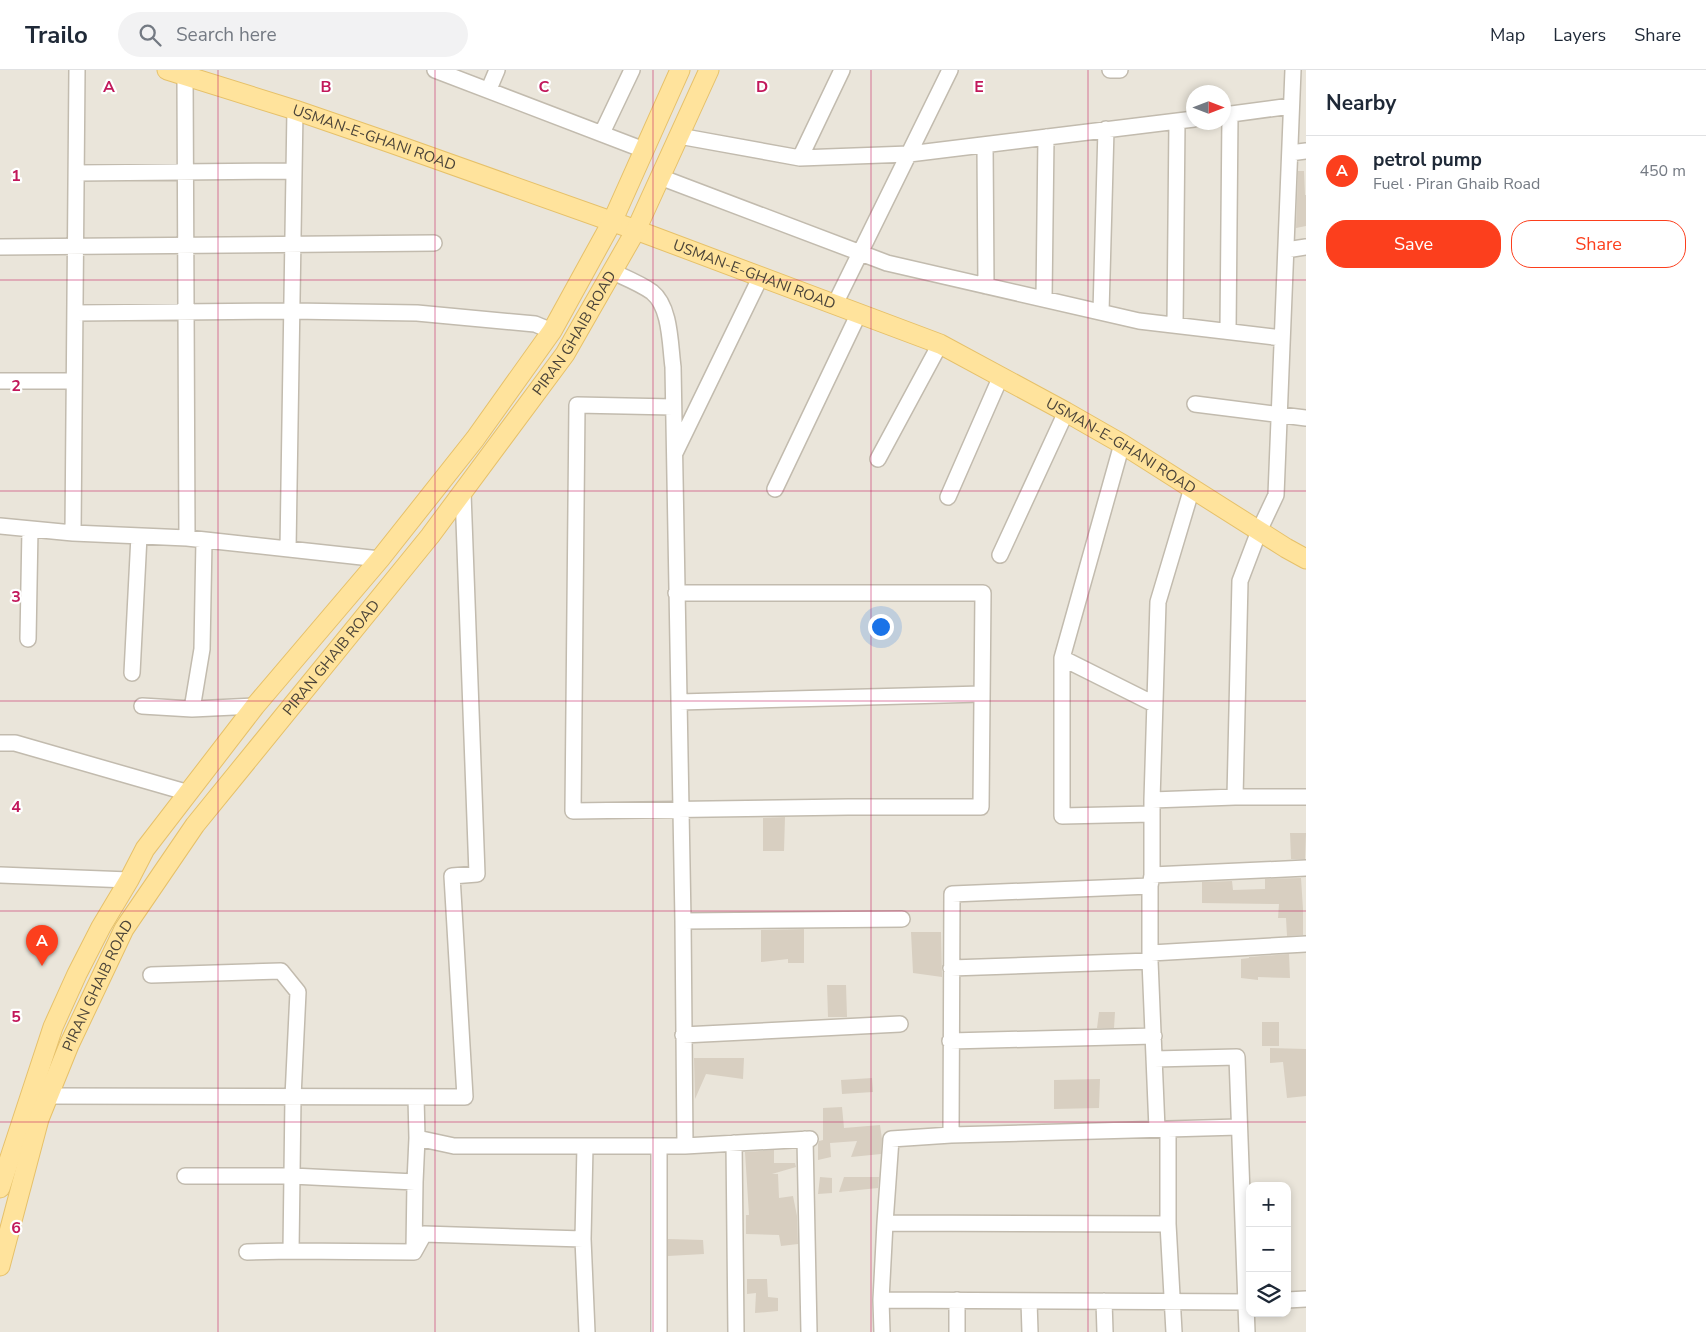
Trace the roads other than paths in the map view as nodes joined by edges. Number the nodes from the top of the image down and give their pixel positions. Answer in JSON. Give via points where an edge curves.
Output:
{"nodes":[{"id":1,"x":77,"y":70,"type":"edge"},
{"id":2,"x":167,"y":70,"type":"edge"},
{"id":3,"x":435,"y":70,"type":"edge"},
{"id":4,"x":497,"y":70,"type":"edge"},
{"id":5,"x":632,"y":70,"type":"edge"},
{"id":6,"x":680,"y":70,"type":"edge"},
{"id":7,"x":708,"y":70,"type":"edge"},
{"id":8,"x":842,"y":70,"type":"edge"},
{"id":9,"x":950,"y":70,"type":"edge"},
{"id":10,"x":1110,"y":70,"type":"edge"},
{"id":11,"x":1120,"y":70,"type":"edge"},
{"id":12,"x":1293,"y":70,"type":"edge"},
{"id":13,"x":185,"y":76,"type":"junction"},
{"id":14,"x":489,"y":89,"type":"junction"},
{"id":15,"x":1292,"y":106,"type":"junction"},
{"id":16,"x":295,"y":110,"type":"junction"},
{"id":17,"x":1231,"y":114,"type":"edge"},
{"id":18,"x":1186,"y":120,"type":"edge"},
{"id":19,"x":1177,"y":121,"type":"junction"},
{"id":20,"x":1106,"y":130,"type":"junction"},
{"id":21,"x":1227,"y":130,"type":"edge"},
{"id":22,"x":602,"y":133,"type":"junction"},
{"id":23,"x":679,"y":136,"type":"junction"},
{"id":24,"x":1046,"y":137,"type":"junction"},
{"id":25,"x":985,"y":145,"type":"junction"},
{"id":26,"x":644,"y":150,"type":"junction"},
{"id":27,"x":1306,"y":151,"type":"edge"},
{"id":28,"x":1290,"y":153,"type":"junction"},
{"id":29,"x":909,"y":154,"type":"junction"},
{"id":30,"x":800,"y":158,"type":"junction"},
{"id":31,"x":185,"y":171,"type":"junction"},
{"id":32,"x":294,"y":171,"type":"junction"},
{"id":33,"x":76,"y":173,"type":"junction"},
{"id":34,"x":660,"y":177,"type":"junction"},
{"id":35,"x":612,"y":222,"type":"junction"},
{"id":36,"x":636,"y":230,"type":"junction"},
{"id":37,"x":434,"y":243,"type":"dead end"},
{"id":38,"x":293,"y":244,"type":"junction"},
{"id":39,"x":186,"y":245,"type":"junction"},
{"id":40,"x":75,"y":246,"type":"junction"},
{"id":41,"x":0,"y":247,"type":"edge"},
{"id":42,"x":1306,"y":247,"type":"edge"},
{"id":43,"x":1286,"y":250,"type":"junction"},
{"id":44,"x":861,"y":252,"type":"junction"},
{"id":45,"x":613,"y":272,"type":"junction"},
{"id":46,"x":761,"y":276,"type":"junction"},
{"id":47,"x":986,"y":286,"type":"junction"},
{"id":48,"x":1044,"y":299,"type":"junction"},
{"id":49,"x":835,"y":304,"type":"junction"},
{"id":50,"x":292,"y":311,"type":"junction"},
{"id":51,"x":186,"y":312,"type":"junction"},
{"id":52,"x":1101,"y":312,"type":"junction"},
{"id":53,"x":75,"y":313,"type":"junction"},
{"id":54,"x":859,"y":313,"type":"junction"},
{"id":55,"x":1175,"y":325,"type":"junction"},
{"id":56,"x":552,"y":331,"type":"junction"},
{"id":57,"x":1228,"y":332,"type":"junction"},
{"id":58,"x":1282,"y":338,"type":"junction"},
{"id":59,"x":940,"y":344,"type":"junction"},
{"id":60,"x":1000,"y":376,"type":"junction"},
{"id":61,"x":0,"y":381,"type":"edge"},
{"id":62,"x":74,"y":381,"type":"junction"},
{"id":63,"x":1195,"y":404,"type":"dead end"},
{"id":64,"x":673,"y":407,"type":"junction"},
{"id":65,"x":1066,"y":412,"type":"junction"},
{"id":66,"x":1280,"y":414,"type":"junction"},
{"id":67,"x":1306,"y":418,"type":"edge"},
{"id":68,"x":1122,"y":444,"type":"junction"},
{"id":69,"x":674,"y":455,"type":"junction"},
{"id":70,"x":878,"y":459,"type":"dead end"},
{"id":71,"x":1192,"y":488,"type":"junction"},
{"id":72,"x":775,"y":489,"type":"dead end"},
{"id":73,"x":463,"y":493,"type":"junction"},
{"id":74,"x":948,"y":497,"type":"dead end"},
{"id":75,"x":0,"y":526,"type":"edge"},
{"id":76,"x":30,"y":529,"type":"junction"},
{"id":77,"x":1259,"y":531,"type":"junction"},
{"id":78,"x":73,"y":533,"type":"junction"},
{"id":79,"x":139,"y":536,"type":"junction"},
{"id":80,"x":187,"y":538,"type":"junction"},
{"id":81,"x":204,"y":540,"type":"junction"},
{"id":82,"x":288,"y":549,"type":"junction"},
{"id":83,"x":1000,"y":554,"type":"dead end"},
{"id":84,"x":1306,"y":558,"type":"edge"},
{"id":85,"x":380,"y":559,"type":"junction"},
{"id":86,"x":676,"y":593,"type":"junction"},
{"id":87,"x":28,"y":639,"type":"dead end"},
{"id":88,"x":1062,"y":658,"type":"junction"},
{"id":89,"x":132,"y":674,"type":"dead end"},
{"id":90,"x":982,"y":694,"type":"junction"},
{"id":91,"x":679,"y":702,"type":"junction"},
{"id":92,"x":1154,"y":704,"type":"junction"},
{"id":93,"x":142,"y":706,"type":"dead end"},
{"id":94,"x":255,"y":706,"type":"junction"},
{"id":95,"x":192,"y":709,"type":"junction"},
{"id":96,"x":0,"y":743,"type":"edge"},
{"id":97,"x":188,"y":793,"type":"junction"},
{"id":98,"x":1235,"y":797,"type":"junction"},
{"id":99,"x":1306,"y":797,"type":"edge"},
{"id":100,"x":1152,"y":807,"type":"junction"},
{"id":101,"x":681,"y":809,"type":"junction"},
{"id":102,"x":1306,"y":868,"type":"edge"},
{"id":103,"x":0,"y":875,"type":"edge"},
{"id":104,"x":130,"y":880,"type":"junction"},
{"id":105,"x":1151,"y":880,"type":"junction"},
{"id":106,"x":902,"y":919,"type":"dead end"},
{"id":107,"x":683,"y":920,"type":"junction"},
{"id":108,"x":1306,"y":944,"type":"edge"},
{"id":109,"x":1151,"y":957,"type":"junction"},
{"id":110,"x":951,"y":968,"type":"junction"},
{"id":111,"x":152,"y":975,"type":"dead end"},
{"id":112,"x":900,"y":1024,"type":"dead end"},
{"id":113,"x":683,"y":1035,"type":"junction"},
{"id":114,"x":1154,"y":1036,"type":"junction"},
{"id":115,"x":950,"y":1041,"type":"junction"},
{"id":116,"x":1154,"y":1059,"type":"junction"},
{"id":117,"x":48,"y":1096,"type":"junction"},
{"id":118,"x":293,"y":1097,"type":"junction"},
{"id":119,"x":416,"y":1097,"type":"junction"},
{"id":120,"x":1239,"y":1127,"type":"junction"},
{"id":121,"x":1162,"y":1129,"type":"junction"},
{"id":122,"x":951,"y":1135,"type":"junction"},
{"id":123,"x":417,"y":1138,"type":"junction"},
{"id":124,"x":734,"y":1143,"type":"junction"},
{"id":125,"x":585,"y":1146,"type":"junction"},
{"id":126,"x":659,"y":1146,"type":"junction"},
{"id":127,"x":685,"y":1146,"type":"junction"},
{"id":128,"x":185,"y":1176,"type":"dead end"},
{"id":129,"x":292,"y":1176,"type":"junction"},
{"id":130,"x":415,"y":1182,"type":"junction"},
{"id":131,"x":0,"y":1188,"type":"edge"},
{"id":132,"x":885,"y":1223,"type":"junction"},
{"id":133,"x":1168,"y":1224,"type":"junction"},
{"id":134,"x":583,"y":1238,"type":"junction"},
{"id":135,"x":291,"y":1251,"type":"junction"},
{"id":136,"x":247,"y":1252,"type":"dead end"},
{"id":137,"x":414,"y":1252,"type":"junction"},
{"id":138,"x":0,"y":1266,"type":"edge"},
{"id":139,"x":1246,"y":1272,"type":"edge"},
{"id":140,"x":881,"y":1300,"type":"junction"},
{"id":141,"x":957,"y":1300,"type":"junction"},
{"id":142,"x":1291,"y":1300,"type":"edge"},
{"id":143,"x":1306,"y":1300,"type":"edge"},
{"id":144,"x":1029,"y":1301,"type":"junction"},
{"id":145,"x":1104,"y":1301,"type":"junction"},
{"id":146,"x":1172,"y":1302,"type":"junction"},
{"id":147,"x":1246,"y":1302,"type":"edge"},
{"id":148,"x":1248,"y":1317,"type":"edge"},
{"id":149,"x":587,"y":1332,"type":"edge"},
{"id":150,"x":659,"y":1332,"type":"edge"},
{"id":151,"x":736,"y":1332,"type":"edge"},
{"id":152,"x":808,"y":1332,"type":"edge"},
{"id":153,"x":882,"y":1332,"type":"edge"},
{"id":154,"x":958,"y":1332,"type":"edge"},
{"id":155,"x":1030,"y":1332,"type":"edge"},
{"id":156,"x":1105,"y":1332,"type":"edge"},
{"id":157,"x":1174,"y":1332,"type":"edge"},
{"id":158,"x":1247,"y":1332,"type":"edge"}],
"edges":[{"from":1,"to":33,"type":"street"},
{"from":2,"to":13,"type":"main road","name":"USMAN-E-GHANI ROAD"},
{"from":3,"to":14,"type":"street"},
{"from":4,"to":14,"type":"street"},
{"from":5,"to":22,"type":"street"},
{"from":6,"to":26,"type":"main road","name":"PIRAN GHAIB ROAD"},
{"from":7,"to":23,"type":"main road","name":"PIRAN GHAIB ROAD"},
{"from":8,"to":30,"type":"street"},
{"from":9,"to":29,"type":"street"},
{"from":10,"to":11,"type":"street"},
{"from":12,"to":15,"type":"street"},
{"from":13,"to":16,"type":"main road","name":"USMAN-E-GHANI ROAD"},
{"from":13,"to":31,"type":"street"},
{"from":14,"to":22,"type":"street"},
{"from":15,"to":17,"type":"street"},
{"from":15,"to":28,"type":"street"},
{"from":16,"to":32,"type":"street"},
{"from":16,"to":35,"type":"main road","name":"USMAN-E-GHANI ROAD"},
{"from":18,"to":19,"type":"street"},
{"from":19,"to":20,"type":"street"},
{"from":19,"to":55,"type":"street"},
{"from":20,"to":24,"type":"street"},
{"from":20,"to":52,"type":"street"},
{"from":21,"to":57,"type":"street"},
{"from":22,"to":26,"type":"street"},
{"from":23,"to":30,"type":"street"},
{"from":23,"to":34,"type":"main road","name":"PIRAN GHAIB ROAD"},
{"from":24,"to":25,"type":"street"},
{"from":24,"to":48,"type":"street"},
{"from":25,"to":29,"type":"street"},
{"from":25,"to":47,"type":"street"},
{"from":26,"to":35,"type":"main road","name":"PIRAN GHAIB ROAD"},
{"from":27,"to":28,"type":"street"},
{"from":28,"to":43,"type":"street"},
{"from":29,"to":30,"type":"street"},
{"from":29,"to":44,"type":"street"},
{"from":31,"to":32,"type":"street"},
{"from":31,"to":33,"type":"street"},
{"from":31,"to":39,"type":"street"},
{"from":32,"to":38,"type":"street"},
{"from":33,"to":40,"type":"street"},
{"from":34,"to":36,"type":"main road","name":"PIRAN GHAIB ROAD"},
{"from":34,"to":44,"type":"street"},
{"from":35,"to":36,"type":"main road","name":"USMAN-E-GHANI ROAD"},
{"from":35,"to":56,"type":"main road","name":"PIRAN GHAIB ROAD"},
{"from":36,"to":45,"type":"main road","name":"PIRAN GHAIB ROAD"},
{"from":36,"to":46,"type":"main road","name":"USMAN-E-GHANI ROAD"},
{"from":37,"to":38,"type":"street"},
{"from":38,"to":39,"type":"street"},
{"from":38,"to":50,"type":"street"},
{"from":39,"to":40,"type":"street"},
{"from":39,"to":51,"type":"street"},
{"from":40,"to":41,"type":"street"},
{"from":40,"to":53,"type":"street"},
{"from":42,"to":43,"type":"street"},
{"from":43,"to":58,"type":"street"},
{"from":44,"to":47,"type":"street","via":[[887,263]]},
{"from":44,"to":49,"type":"street"},
{"from":45,"to":64,"type":"street","via":[[653,293],[661,303],[668,325],[673,367]]},
{"from":45,"to":73,"type":"main road","name":"PIRAN GHAIB ROAD","via":[[565,354]]},
{"from":46,"to":49,"type":"main road","name":"USMAN-E-GHANI ROAD"},
{"from":46,"to":69,"type":"street"},
{"from":47,"to":48,"type":"street"},
{"from":48,"to":52,"type":"street"},
{"from":49,"to":54,"type":"main road","name":"USMAN-E-GHANI ROAD"},
{"from":50,"to":51,"type":"street"},
{"from":50,"to":56,"type":"street","via":[[417,313],[535,324]]},
{"from":50,"to":82,"type":"street"},
{"from":51,"to":53,"type":"street"},
{"from":51,"to":80,"type":"street"},
{"from":52,"to":55,"type":"street"},
{"from":53,"to":62,"type":"street"},
{"from":54,"to":59,"type":"main road","name":"USMAN-E-GHANI ROAD"},
{"from":54,"to":72,"type":"street"},
{"from":55,"to":57,"type":"street"},
{"from":56,"to":85,"type":"main road","name":"PIRAN GHAIB ROAD","via":[[475,439]]},
{"from":57,"to":58,"type":"street"},
{"from":58,"to":66,"type":"street"},
{"from":59,"to":60,"type":"main road","name":"USMAN-E-GHANI ROAD"},
{"from":59,"to":70,"type":"street"},
{"from":60,"to":65,"type":"main road","name":"USMAN-E-GHANI ROAD"},
{"from":60,"to":74,"type":"street"},
{"from":61,"to":62,"type":"street"},
{"from":62,"to":78,"type":"street"},
{"from":63,"to":66,"type":"street"},
{"from":64,"to":69,"type":"street"},
{"from":64,"to":101,"type":"street","via":[[577,405],[573,811]]},
{"from":65,"to":68,"type":"main road","name":"USMAN-E-GHANI ROAD"},
{"from":65,"to":83,"type":"street"},
{"from":66,"to":67,"type":"street"},
{"from":66,"to":77,"type":"street","via":[[1276,495]]},
{"from":68,"to":71,"type":"main road","name":"USMAN-E-GHANI ROAD"},
{"from":68,"to":88,"type":"street"},
{"from":69,"to":86,"type":"street"},
{"from":71,"to":77,"type":"main road","name":"USMAN-E-GHANI ROAD"},
{"from":71,"to":92,"type":"street","via":[[1158,602]]},
{"from":73,"to":117,"type":"main road","name":"PIRAN GHAIB ROAD","via":[[196,825],[153,885],[124,930]]},
{"from":73,"to":119,"type":"street","via":[[477,874],[452,876],[465,1097]]},
{"from":75,"to":76,"type":"street"},
{"from":76,"to":78,"type":"street"},
{"from":76,"to":87,"type":"street"},
{"from":77,"to":84,"type":"main road","name":"USMAN-E-GHANI ROAD"},
{"from":77,"to":98,"type":"street","via":[[1240,581]]},
{"from":78,"to":79,"type":"street"},
{"from":79,"to":80,"type":"street"},
{"from":79,"to":89,"type":"street"},
{"from":80,"to":81,"type":"street"},
{"from":81,"to":82,"type":"street"},
{"from":81,"to":95,"type":"street","via":[[202,649]]},
{"from":82,"to":85,"type":"street"},
{"from":85,"to":94,"type":"main road","name":"PIRAN GHAIB ROAD"},
{"from":86,"to":90,"type":"street","via":[[983,593]]},
{"from":86,"to":91,"type":"street"},
{"from":88,"to":92,"type":"street"},
{"from":88,"to":100,"type":"street","via":[[1062,816]]},
{"from":90,"to":91,"type":"street"},
{"from":90,"to":101,"type":"street","via":[[981,807]]},
{"from":91,"to":101,"type":"street"},
{"from":92,"to":100,"type":"street"},
{"from":93,"to":95,"type":"street"},
{"from":94,"to":95,"type":"street"},
{"from":94,"to":97,"type":"main road","name":"PIRAN GHAIB ROAD"},
{"from":96,"to":97,"type":"street","via":[[16,744]]},
{"from":97,"to":104,"type":"main road","name":"PIRAN GHAIB ROAD","via":[[145,849]]},
{"from":98,"to":99,"type":"street"},
{"from":98,"to":100,"type":"street"},
{"from":100,"to":105,"type":"street"},
{"from":101,"to":107,"type":"street"},
{"from":102,"to":105,"type":"street"},
{"from":103,"to":104,"type":"street"},
{"from":104,"to":131,"type":"main road","name":"PIRAN GHAIB ROAD","via":[[100,927],[53,1027]]},
{"from":105,"to":109,"type":"street"},
{"from":105,"to":110,"type":"street","via":[[952,894]]},
{"from":106,"to":107,"type":"street"},
{"from":107,"to":113,"type":"street"},
{"from":108,"to":109,"type":"street"},
{"from":109,"to":110,"type":"street"},
{"from":109,"to":114,"type":"street"},
{"from":110,"to":115,"type":"street"},
{"from":111,"to":118,"type":"street","via":[[282,971],[298,992]]},
{"from":112,"to":113,"type":"street"},
{"from":113,"to":127,"type":"street"},
{"from":114,"to":115,"type":"street"},
{"from":114,"to":116,"type":"street"},
{"from":115,"to":122,"type":"street"},
{"from":116,"to":120,"type":"street","via":[[1237,1057]]},
{"from":116,"to":121,"type":"street"},
{"from":117,"to":118,"type":"street"},
{"from":117,"to":138,"type":"main road","name":"PIRAN GHAIB ROAD"},
{"from":118,"to":119,"type":"street"},
{"from":118,"to":129,"type":"street"},
{"from":119,"to":123,"type":"street"},
{"from":120,"to":121,"type":"street"},
{"from":120,"to":139,"type":"street"},
{"from":121,"to":122,"type":"street"},
{"from":121,"to":133,"type":"street"},
{"from":122,"to":132,"type":"street","via":[[891,1139]]},
{"from":123,"to":125,"type":"street","via":[[454,1146]]},
{"from":123,"to":130,"type":"street"},
{"from":124,"to":127,"type":"street"},
{"from":124,"to":151,"type":"street"},
{"from":124,"to":152,"type":"street","via":[[808,1139]]},
{"from":125,"to":126,"type":"street"},
{"from":125,"to":134,"type":"street"},
{"from":126,"to":127,"type":"street"},
{"from":126,"to":150,"type":"street"},
{"from":128,"to":129,"type":"street"},
{"from":129,"to":130,"type":"street"},
{"from":129,"to":135,"type":"street"},
{"from":130,"to":137,"type":"street"},
{"from":132,"to":133,"type":"street"},
{"from":132,"to":140,"type":"street"},
{"from":133,"to":146,"type":"street"},
{"from":134,"to":137,"type":"street","via":[[424,1234]]},
{"from":134,"to":149,"type":"street"},
{"from":135,"to":136,"type":"street"},
{"from":135,"to":137,"type":"street"},
{"from":140,"to":141,"type":"street"},
{"from":140,"to":153,"type":"street"},
{"from":141,"to":144,"type":"street"},
{"from":141,"to":154,"type":"street"},
{"from":142,"to":143,"type":"street"},
{"from":144,"to":145,"type":"street"},
{"from":144,"to":155,"type":"street"},
{"from":145,"to":146,"type":"street"},
{"from":145,"to":156,"type":"street"},
{"from":146,"to":147,"type":"street"},
{"from":146,"to":157,"type":"street"},
{"from":148,"to":158,"type":"street"}]}
